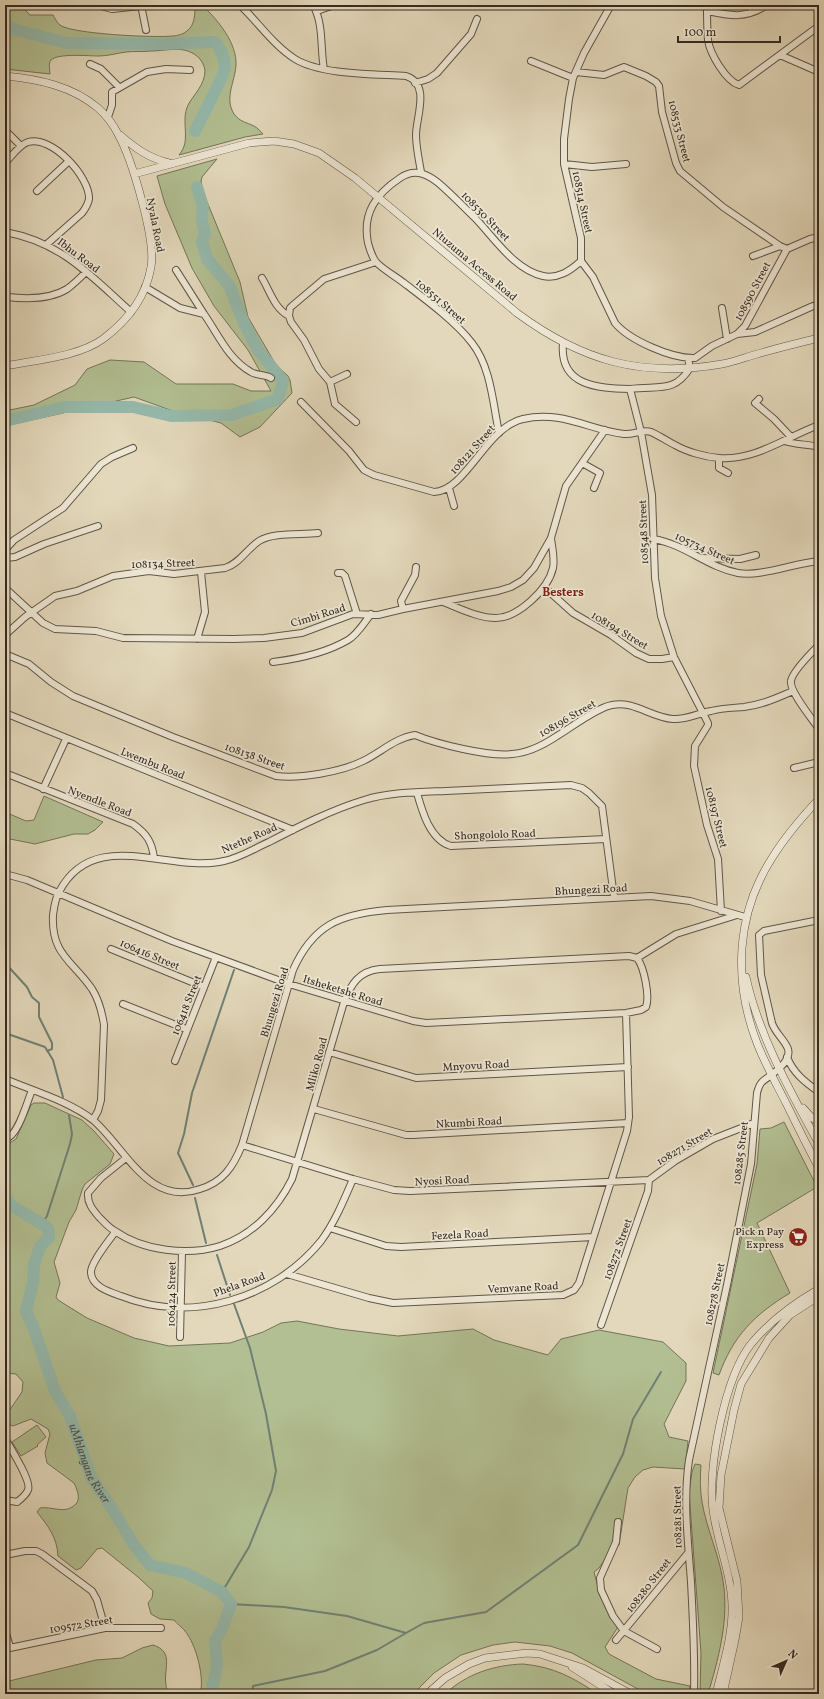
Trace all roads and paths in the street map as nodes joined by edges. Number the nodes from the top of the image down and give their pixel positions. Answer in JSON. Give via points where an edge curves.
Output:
{"nodes":[{"id":1,"x":97,"y":5,"type":"edge"},
{"id":2,"x":141,"y":5,"type":"edge"},
{"id":3,"x":240,"y":5,"type":"edge"},
{"id":4,"x":313,"y":5,"type":"edge"},
{"id":5,"x":334,"y":5,"type":"edge"},
{"id":6,"x":611,"y":5,"type":"edge"},
{"id":7,"x":767,"y":5,"type":"edge"},
{"id":8,"x":707,"y":8,"type":"edge"},
{"id":9,"x":317,"y":11,"type":"junction"},
{"id":10,"x":477,"y":19,"type":"dead end"},
{"id":11,"x":819,"y":26,"type":"edge"},
{"id":12,"x":146,"y":30,"type":"dead end"},
{"id":13,"x":780,"y":55,"type":"junction"},
{"id":14,"x":531,"y":61,"type":"dead end"},
{"id":15,"x":90,"y":64,"type":"dead end"},
{"id":16,"x":324,"y":69,"type":"junction"},
{"id":17,"x":190,"y":70,"type":"dead end"},
{"id":18,"x":576,"y":72,"type":"junction"},
{"id":19,"x":819,"y":72,"type":"edge"},
{"id":20,"x":5,"y":76,"type":"edge"},
{"id":21,"x":574,"y":78,"type":"junction"},
{"id":22,"x":416,"y":83,"type":"junction"},
{"id":23,"x":119,"y":87,"type":"junction"},
{"id":24,"x":108,"y":117,"type":"junction"},
{"id":25,"x":5,"y":130,"type":"edge"},
{"id":26,"x":118,"y":134,"type":"junction"},
{"id":27,"x":21,"y":146,"type":"junction"},
{"id":28,"x":68,"y":161,"type":"junction"},
{"id":29,"x":5,"y":163,"type":"edge"},
{"id":30,"x":171,"y":164,"type":"junction"},
{"id":31,"x":564,"y":164,"type":"junction"},
{"id":32,"x":626,"y":164,"type":"dead end"},
{"id":33,"x":421,"y":172,"type":"junction"},
{"id":34,"x":134,"y":174,"type":"junction"},
{"id":35,"x":37,"y":191,"type":"dead end"},
{"id":36,"x":378,"y":197,"type":"junction"},
{"id":37,"x":5,"y":232,"type":"edge"},
{"id":38,"x":819,"y":238,"type":"edge"},
{"id":39,"x":47,"y":244,"type":"junction"},
{"id":40,"x":780,"y":246,"type":"junction"},
{"id":41,"x":787,"y":249,"type":"junction"},
{"id":42,"x":753,"y":256,"type":"dead end"},
{"id":43,"x":581,"y":261,"type":"junction"},
{"id":44,"x":376,"y":262,"type":"junction"},
{"id":45,"x":176,"y":270,"type":"dead end"},
{"id":46,"x":86,"y":272,"type":"junction"},
{"id":47,"x":262,"y":278,"type":"dead end"},
{"id":48,"x":145,"y":287,"type":"junction"},
{"id":49,"x":7,"y":297,"type":"dead end"},
{"id":50,"x":813,"y":306,"type":"dead end"},
{"id":51,"x":722,"y":308,"type":"dead end"},
{"id":52,"x":131,"y":312,"type":"junction"},
{"id":53,"x":204,"y":314,"type":"junction"},
{"id":54,"x":289,"y":316,"type":"junction"},
{"id":55,"x":737,"y":334,"type":"junction"},
{"id":56,"x":819,"y":338,"type":"edge"},
{"id":57,"x":727,"y":339,"type":"junction"},
{"id":58,"x":563,"y":343,"type":"junction"},
{"id":59,"x":688,"y":358,"type":"junction"},
{"id":60,"x":5,"y":366,"type":"edge"},
{"id":61,"x":690,"y":368,"type":"junction"},
{"id":62,"x":347,"y":374,"type":"dead end"},
{"id":63,"x":271,"y":378,"type":"dead end"},
{"id":64,"x":330,"y":382,"type":"junction"},
{"id":65,"x":630,"y":389,"type":"junction"},
{"id":66,"x":757,"y":401,"type":"dead end"},
{"id":67,"x":301,"y":402,"type":"dead end"},
{"id":68,"x":356,"y":422,"type":"dead end"},
{"id":69,"x":819,"y":425,"type":"edge"},
{"id":70,"x":605,"y":430,"type":"junction"},
{"id":71,"x":641,"y":432,"type":"junction"},
{"id":72,"x":499,"y":433,"type":"junction"},
{"id":73,"x":791,"y":437,"type":"junction"},
{"id":74,"x":784,"y":440,"type":"junction"},
{"id":75,"x":819,"y":447,"type":"edge"},
{"id":76,"x":133,"y":448,"type":"dead end"},
{"id":77,"x":719,"y":458,"type":"junction"},
{"id":78,"x":582,"y":462,"type":"junction"},
{"id":79,"x":728,"y":473,"type":"dead end"},
{"id":80,"x":449,"y":488,"type":"junction"},
{"id":81,"x":594,"y":488,"type":"dead end"},
{"id":82,"x":454,"y":506,"type":"dead end"},
{"id":83,"x":98,"y":526,"type":"dead end"},
{"id":84,"x":318,"y":534,"type":"dead end"},
{"id":85,"x":551,"y":538,"type":"junction"},
{"id":86,"x":653,"y":539,"type":"junction"},
{"id":87,"x":5,"y":550,"type":"edge"},
{"id":88,"x":756,"y":555,"type":"dead end"},
{"id":89,"x":5,"y":558,"type":"edge"},
{"id":90,"x":701,"y":558,"type":"junction"},
{"id":91,"x":819,"y":561,"type":"edge"},
{"id":92,"x":416,"y":567,"type":"dead end"},
{"id":93,"x":201,"y":572,"type":"junction"},
{"id":94,"x":338,"y":573,"type":"dead end"},
{"id":95,"x":544,"y":587,"type":"junction"},
{"id":96,"x":5,"y":588,"type":"edge"},
{"id":97,"x":443,"y":602,"type":"junction"},
{"id":98,"x":403,"y":609,"type":"junction"},
{"id":99,"x":32,"y":613,"type":"junction"},
{"id":100,"x":357,"y":614,"type":"junction"},
{"id":101,"x":371,"y":614,"type":"junction"},
{"id":102,"x":5,"y":635,"type":"edge"},
{"id":103,"x":197,"y":638,"type":"junction"},
{"id":104,"x":819,"y":644,"type":"edge"},
{"id":105,"x":5,"y":654,"type":"edge"},
{"id":106,"x":674,"y":656,"type":"junction"},
{"id":107,"x":273,"y":662,"type":"dead end"},
{"id":108,"x":793,"y":691,"type":"junction"},
{"id":109,"x":703,"y":712,"type":"junction"},
{"id":110,"x":5,"y":713,"type":"edge"},
{"id":111,"x":416,"y":728,"type":"dead end"},
{"id":112,"x":819,"y":729,"type":"edge"},
{"id":113,"x":704,"y":731,"type":"joint"},
{"id":114,"x":415,"y":735,"type":"junction"},
{"id":115,"x":66,"y":739,"type":"junction"},
{"id":116,"x":819,"y":762,"type":"edge"},
{"id":117,"x":794,"y":768,"type":"dead end"},
{"id":118,"x":5,"y":773,"type":"edge"},
{"id":119,"x":43,"y":790,"type":"junction"},
{"id":120,"x":417,"y":793,"type":"junction"},
{"id":121,"x":819,"y":799,"type":"edge"},
{"id":122,"x":293,"y":830,"type":"junction"},
{"id":123,"x":606,"y":839,"type":"junction"},
{"id":124,"x":154,"y":858,"type":"junction"},
{"id":125,"x":5,"y":874,"type":"edge"},
{"id":126,"x":58,"y":893,"type":"junction"},
{"id":127,"x":614,"y":897,"type":"junction"},
{"id":128,"x":721,"y":910,"type":"junction"},
{"id":129,"x":736,"y":915,"type":"junction"},
{"id":130,"x":745,"y":917,"type":"junction"},
{"id":131,"x":819,"y":920,"type":"edge"},
{"id":132,"x":111,"y":948,"type":"dead end"},
{"id":133,"x":742,"y":955,"type":"junction"},
{"id":134,"x":216,"y":957,"type":"junction"},
{"id":135,"x":637,"y":958,"type":"junction"},
{"id":136,"x":288,"y":984,"type":"junction"},
{"id":137,"x":204,"y":987,"type":"junction"},
{"id":138,"x":344,"y":1002,"type":"junction"},
{"id":139,"x":123,"y":1004,"type":"dead end"},
{"id":140,"x":626,"y":1013,"type":"junction"},
{"id":141,"x":186,"y":1029,"type":"junction"},
{"id":142,"x":329,"y":1052,"type":"junction"},
{"id":143,"x":788,"y":1057,"type":"junction"},
{"id":144,"x":175,"y":1061,"type":"dead end"},
{"id":145,"x":628,"y":1067,"type":"junction"},
{"id":146,"x":780,"y":1068,"type":"junction"},
{"id":147,"x":772,"y":1075,"type":"junction"},
{"id":148,"x":5,"y":1079,"type":"edge"},
{"id":149,"x":32,"y":1090,"type":"junction"},
{"id":150,"x":819,"y":1092,"type":"edge"},
{"id":151,"x":795,"y":1096,"type":"junction"},
{"id":152,"x":314,"y":1109,"type":"junction"},
{"id":153,"x":93,"y":1120,"type":"junction"},
{"id":154,"x":819,"y":1122,"type":"edge"},
{"id":155,"x":628,"y":1123,"type":"junction"},
{"id":156,"x":754,"y":1123,"type":"junction"},
{"id":157,"x":5,"y":1139,"type":"edge"},
{"id":158,"x":804,"y":1140,"type":"junction"},
{"id":159,"x":818,"y":1140,"type":"edge"},
{"id":160,"x":242,"y":1145,"type":"junction"},
{"id":161,"x":819,"y":1147,"type":"edge"},
{"id":162,"x":808,"y":1148,"type":"junction"},
{"id":163,"x":126,"y":1158,"type":"junction"},
{"id":164,"x":298,"y":1162,"type":"junction"},
{"id":165,"x":819,"y":1168,"type":"edge"},
{"id":166,"x":353,"y":1179,"type":"junction"},
{"id":167,"x":649,"y":1180,"type":"junction"},
{"id":168,"x":612,"y":1181,"type":"junction"},
{"id":169,"x":330,"y":1228,"type":"junction"},
{"id":170,"x":115,"y":1232,"type":"junction"},
{"id":171,"x":593,"y":1237,"type":"junction"},
{"id":172,"x":733,"y":1251,"type":"joint"},
{"id":173,"x":182,"y":1252,"type":"junction"},
{"id":174,"x":287,"y":1274,"type":"junction"},
{"id":175,"x":819,"y":1289,"type":"edge"},
{"id":176,"x":819,"y":1296,"type":"edge"},
{"id":177,"x":179,"y":1308,"type":"junction"},
{"id":178,"x":601,"y":1325,"type":"dead end"},
{"id":179,"x":180,"y":1337,"type":"dead end"},
{"id":180,"x":715,"y":1342,"type":"joint"},
{"id":181,"x":5,"y":1438,"type":"edge"},
{"id":182,"x":5,"y":1500,"type":"edge"},
{"id":183,"x":618,"y":1522,"type":"dead end"},
{"id":184,"x":688,"y":1552,"type":"junction"},
{"id":185,"x":5,"y":1555,"type":"edge"},
{"id":186,"x":105,"y":1628,"type":"junction"},
{"id":187,"x":161,"y":1628,"type":"dead end"},
{"id":188,"x":5,"y":1630,"type":"edge"},
{"id":189,"x":624,"y":1631,"type":"junction"},
{"id":190,"x":616,"y":1640,"type":"dead end"},
{"id":191,"x":8,"y":1648,"type":"edge"},
{"id":192,"x":657,"y":1649,"type":"dead end"},
{"id":193,"x":568,"y":1665,"type":"junction"},
{"id":194,"x":427,"y":1694,"type":"edge"},
{"id":195,"x":614,"y":1694,"type":"edge"},
{"id":196,"x":630,"y":1694,"type":"edge"},
{"id":197,"x":694,"y":1694,"type":"edge"},
{"id":198,"x":716,"y":1694,"type":"edge"},
{"id":199,"x":723,"y":1694,"type":"edge"}],
"edges":[{"from":1,"to":2,"type":"street","via":[[112,9]]},
{"from":2,"to":12,"type":"street"},
{"from":3,"to":16,"type":"street","via":[[291,56]]},
{"from":4,"to":9,"type":"street"},
{"from":5,"to":9,"type":"street"},
{"from":6,"to":18,"type":"street","name":"108514 Street"},
{"from":7,"to":8,"type":"street","via":[[753,13],[742,15],[730,15]]},
{"from":8,"to":13,"type":"street","via":[[710,47],[732,82],[742,84]]},
{"from":9,"to":16,"type":"street"},
{"from":10,"to":22,"type":"street","via":[[471,34],[437,73]]},
{"from":11,"to":13,"type":"street"},
{"from":13,"to":19,"type":"street"},
{"from":14,"to":21,"type":"street"},
{"from":15,"to":23,"type":"street","via":[[101,70]]},
{"from":16,"to":22,"type":"street","via":[[406,76]]},
{"from":17,"to":23,"type":"street","via":[[166,69],[147,72]]},
{"from":18,"to":21,"type":"street","name":"108514 Street"},
{"from":18,"to":40,"type":"street","name":"108533 Street","via":[[604,75],[624,67],[656,82],[660,88],[662,112],[680,171],[723,207]]},
{"from":20,"to":24,"type":"street","name":"Nyala Road","via":[[40,81],[69,90],[87,99]]},
{"from":21,"to":31,"type":"street","name":"108514 Street","via":[[564,131]]},
{"from":22,"to":33,"type":"street","via":[[421,93],[416,137]]},
{"from":23,"to":24,"type":"street","via":[[112,94]]},
{"from":24,"to":26,"type":"street","name":"Nyala Road"},
{"from":25,"to":27,"type":"street"},
{"from":26,"to":30,"type":"street","via":[[143,154]]},
{"from":26,"to":34,"type":"street","name":"Nyala Road"},
{"from":27,"to":28,"type":"street","via":[[28,142],[41,142],[56,150]]},
{"from":27,"to":29,"type":"street"},
{"from":28,"to":35,"type":"street"},
{"from":28,"to":39,"type":"street","via":[[84,182],[89,200],[82,213]]},
{"from":30,"to":34,"type":"street","name":"Ntuzuma Access Road"},
{"from":30,"to":36,"type":"street","name":"Ntuzuma Access Road","via":[[249,143],[284,142],[319,153]]},
{"from":31,"to":32,"type":"street","via":[[592,167]]},
{"from":31,"to":43,"type":"street","name":"108514 Street","via":[[581,238]]},
{"from":33,"to":36,"type":"street","via":[[406,174]]},
{"from":33,"to":43,"type":"street","name":"108530 Street","via":[[443,186],[528,270],[544,276],[559,276]]},
{"from":34,"to":48,"type":"street","name":"Nyala Road","via":[[152,254],[151,269]]},
{"from":36,"to":44,"type":"street","via":[[370,209],[366,225],[369,246]]},
{"from":36,"to":58,"type":"street","name":"Ntuzuma Access Road","via":[[517,312]]},
{"from":37,"to":39,"type":"street","name":"Ibhu Road"},
{"from":38,"to":41,"type":"street"},
{"from":39,"to":46,"type":"street","name":"Ibhu Road"},
{"from":40,"to":41,"type":"street"},
{"from":40,"to":42,"type":"street"},
{"from":41,"to":55,"type":"street","name":"108590 Street","via":[[750,320]]},
{"from":43,"to":59,"type":"street","via":[[593,277],[615,323],[620,328],[645,344]]},
{"from":44,"to":54,"type":"street","via":[[324,279],[290,308]]},
{"from":44,"to":72,"type":"street","name":"108551 Street","via":[[417,293],[473,344],[488,379]]},
{"from":45,"to":53,"type":"street"},
{"from":46,"to":49,"type":"street","via":[[67,289],[59,292],[31,297]]},
{"from":46,"to":52,"type":"street","name":"Ibhu Road"},
{"from":47,"to":54,"type":"street","via":[[274,302]]},
{"from":48,"to":52,"type":"street","name":"Nyala Road"},
{"from":48,"to":53,"type":"street","via":[[180,308]]},
{"from":50,"to":55,"type":"street","via":[[755,332]]},
{"from":51,"to":57,"type":"street"},
{"from":52,"to":60,"type":"street","name":"Nyala Road","via":[[113,331],[88,347],[64,355]]},
{"from":53,"to":63,"type":"street","via":[[224,346],[240,363],[252,373]]},
{"from":54,"to":64,"type":"street","via":[[319,369]]},
{"from":55,"to":57,"type":"street","name":"108590 Street"},
{"from":56,"to":61,"type":"street","name":"Ntuzuma Access Road","via":[[724,364]]},
{"from":57,"to":59,"type":"street","name":"108590 Street","via":[[695,358]]},
{"from":58,"to":61,"type":"street","name":"Ntuzuma Access Road","via":[[630,366],[653,369]]},
{"from":58,"to":65,"type":"street","via":[[563,360],[577,380],[591,385]]},
{"from":59,"to":61,"type":"street"},
{"from":61,"to":65,"type":"street","via":[[673,386]]},
{"from":62,"to":64,"type":"street"},
{"from":64,"to":68,"type":"street","via":[[335,404]]},
{"from":65,"to":71,"type":"street","name":"108548 Street"},
{"from":66,"to":73,"type":"street"},
{"from":67,"to":80,"type":"street","name":"108121 Street","via":[[364,470],[432,492]]},
{"from":69,"to":73,"type":"street"},
{"from":70,"to":71,"type":"street","name":"108121 Street","via":[[624,434]]},
{"from":70,"to":72,"type":"street","name":"108121 Street","via":[[568,419],[544,416],[518,420]]},
{"from":70,"to":78,"type":"street","name":"Cimbi Road"},
{"from":71,"to":77,"type":"street","name":"108121 Street","via":[[650,432],[680,447]]},
{"from":71,"to":86,"type":"street","name":"108548 Street","via":[[652,495]]},
{"from":72,"to":80,"type":"street","name":"108121 Street"},
{"from":73,"to":74,"type":"street"},
{"from":74,"to":75,"type":"street","via":[[798,445]]},
{"from":74,"to":77,"type":"street","via":[[762,451]]},
{"from":76,"to":87,"type":"street","via":[[102,464],[63,508],[17,538]]},
{"from":77,"to":79,"type":"street","via":[[720,468]]},
{"from":78,"to":81,"type":"street","via":[[600,473]]},
{"from":78,"to":85,"type":"street","name":"Cimbi Road","via":[[564,489]]},
{"from":80,"to":82,"type":"street"},
{"from":83,"to":89,"type":"street","via":[[44,544],[15,557]]},
{"from":84,"to":93,"type":"street","name":"108134 Street","via":[[265,538],[254,544],[228,567]]},
{"from":85,"to":95,"type":"street","via":[[553,568]]},
{"from":85,"to":97,"type":"street","name":"Cimbi Road","via":[[534,568],[526,578],[516,584],[498,591]]},
{"from":86,"to":90,"type":"street","name":"105734 Street","via":[[674,544]]},
{"from":86,"to":106,"type":"street","name":"108548 Street","via":[[656,595],[664,631]]},
{"from":88,"to":90,"type":"street","via":[[740,559]]},
{"from":90,"to":91,"type":"street","name":"105734 Street","via":[[717,566],[746,574]]},
{"from":92,"to":98,"type":"street","via":[[415,575],[401,601]]},
{"from":93,"to":99,"type":"street","name":"108134 Street","via":[[174,574],[149,571],[118,574],[77,591],[55,596]]},
{"from":93,"to":103,"type":"street","via":[[205,612]]},
{"from":94,"to":100,"type":"street","via":[[345,576]]},
{"from":95,"to":97,"type":"street","via":[[522,608],[502,617],[486,617]]},
{"from":95,"to":106,"type":"street","name":"108194 Street","via":[[573,613],[636,653],[649,659]]},
{"from":96,"to":99,"type":"street","name":"Cimbi Road"},
{"from":97,"to":98,"type":"street","name":"Cimbi Road"},
{"from":98,"to":101,"type":"street","name":"Cimbi Road","via":[[378,615]]},
{"from":99,"to":102,"type":"street","name":"108134 Street"},
{"from":99,"to":103,"type":"street","name":"Cimbi Road","via":[[47,626],[60,630],[96,631],[124,638]]},
{"from":100,"to":101,"type":"street","name":"Cimbi Road"},
{"from":100,"to":103,"type":"street","name":"Cimbi Road","via":[[298,633],[249,639]]},
{"from":101,"to":107,"type":"street","via":[[347,641],[302,658]]},
{"from":104,"to":108,"type":"street","via":[[792,678],[790,683]]},
{"from":105,"to":114,"type":"street","name":"108138 Street","via":[[29,664],[73,696],[276,776],[310,776],[353,765],[398,740]]},
{"from":106,"to":109,"type":"street","name":"108548 Street"},
{"from":108,"to":109,"type":"street","name":"108196 Street","via":[[772,701]]},
{"from":108,"to":112,"type":"street"},
{"from":109,"to":113,"type":"street","name":"108548 Street","via":[[708,725]]},
{"from":109,"to":114,"type":"street","name":"108196 Street","via":[[687,718],[674,719],[629,705],[613,704],[555,738],[513,754],[442,744]]},
{"from":110,"to":115,"type":"street","name":"Lwembu Road"},
{"from":111,"to":114,"type":"street"},
{"from":113,"to":128,"type":"street","name":"108197 Street","via":[[695,746],[694,766],[718,860]]},
{"from":115,"to":119,"type":"street"},
{"from":115,"to":122,"type":"street","name":"Lwembu Road"},
{"from":116,"to":117,"type":"street"},
{"from":118,"to":119,"type":"street","name":"Nyendle Road"},
{"from":119,"to":124,"type":"street","name":"Nyendle Road","via":[[133,824],[152,844]]},
{"from":120,"to":122,"type":"street","name":"Ntethe Road","via":[[366,799]]},
{"from":120,"to":123,"type":"street","name":"Shongololo Road","via":[[433,831],[440,841],[451,846]]},
{"from":120,"to":123,"type":"street","name":"Ntethe Road","via":[[576,786],[594,797],[602,806]]},
{"from":121,"to":130,"type":"street","via":[[772,858],[756,886]]},
{"from":122,"to":124,"type":"street","name":"Ntethe Road","via":[[224,861],[189,863]]},
{"from":123,"to":127,"type":"street","name":"Ntethe Road"},
{"from":124,"to":126,"type":"street","name":"Ntethe Road","via":[[113,855],[92,860],[76,870]]},
{"from":125,"to":126,"type":"street","name":"Itsheketshe Road"},
{"from":126,"to":134,"type":"street","name":"Itsheketshe Road"},
{"from":126,"to":153,"type":"street","name":"Ntethe Road","via":[[53,922],[59,948],[95,994],[104,1025],[101,1100]]},
{"from":127,"to":128,"type":"street","name":"Bhungezi Road","via":[[662,897],[690,901]]},
{"from":127,"to":136,"type":"street","name":"Bhungezi Road","via":[[387,910],[351,915],[331,924],[311,940],[298,958]]},
{"from":128,"to":129,"type":"street","name":"Bhungezi Road"},
{"from":129,"to":130,"type":"street","name":"Bhungezi Road"},
{"from":129,"to":135,"type":"street","via":[[676,934]]},
{"from":130,"to":133,"type":"street"},
{"from":131,"to":143,"type":"street","via":[[764,931],[759,935],[761,975],[772,1023],[788,1048]]},
{"from":132,"to":137,"type":"street","name":"106416 Street"},
{"from":133,"to":146,"type":"street","via":[[755,1013]]},
{"from":133,"to":147,"type":"street","via":[[741,968],[747,1012],[757,1044]]},
{"from":134,"to":136,"type":"street","name":"Itsheketshe Road"},
{"from":134,"to":137,"type":"street","name":"106418 Street"},
{"from":135,"to":138,"type":"street","name":"Mliko Road","via":[[629,956],[532,960],[372,970],[358,977]]},
{"from":135,"to":140,"type":"street","name":"Itsheketshe Road","via":[[644,975],[646,1007]]},
{"from":136,"to":138,"type":"street","name":"Itsheketshe Road"},
{"from":136,"to":160,"type":"street","name":"Bhungezi Road"},
{"from":137,"to":141,"type":"street","name":"106418 Street"},
{"from":138,"to":140,"type":"street","name":"Itsheketshe Road","via":[[426,1023]]},
{"from":138,"to":142,"type":"street","name":"Mliko Road"},
{"from":139,"to":141,"type":"street"},
{"from":140,"to":145,"type":"street","name":"Vemvane Road"},
{"from":141,"to":144,"type":"street","name":"106418 Street"},
{"from":142,"to":145,"type":"street","name":"Mnyovu Road","via":[[416,1078]]},
{"from":142,"to":152,"type":"street","name":"Mliko Road"},
{"from":143,"to":146,"type":"street","name":"108285 Street"},
{"from":143,"to":150,"type":"street","via":[[795,1071]]},
{"from":145,"to":155,"type":"street","name":"Vemvane Road"},
{"from":146,"to":147,"type":"street","name":"108285 Street"},
{"from":146,"to":151,"type":"street"},
{"from":147,"to":156,"type":"street","name":"108285 Street","via":[[761,1083],[758,1089]]},
{"from":147,"to":158,"type":"street"},
{"from":148,"to":149,"type":"street","name":"Bhungezi Road"},
{"from":149,"to":153,"type":"street","name":"Bhungezi Road","via":[[66,1104]]},
{"from":149,"to":157,"type":"street","via":[[16,1130]]},
{"from":151,"to":154,"type":"street","via":[[811,1117]]},
{"from":151,"to":159,"type":"street"},
{"from":152,"to":155,"type":"street","name":"Nkumbi Road","via":[[413,1135]]},
{"from":152,"to":164,"type":"street","name":"Mliko Road"},
{"from":153,"to":163,"type":"street","name":"Bhungezi Road"},
{"from":155,"to":168,"type":"street","name":"Vemvane Road"},
{"from":156,"to":167,"type":"street","name":"108271 Street","via":[[713,1139],[674,1161]]},
{"from":156,"to":172,"type":"street","name":"108285 Street","via":[[751,1164]]},
{"from":158,"to":159,"type":"street"},
{"from":158,"to":162,"type":"street"},
{"from":160,"to":163,"type":"street","name":"Bhungezi Road","via":[[226,1175],[214,1184],[195,1191],[174,1191],[160,1187],[147,1179]]},
{"from":160,"to":164,"type":"street","name":"Nyosi Road"},
{"from":161,"to":162,"type":"street"},
{"from":162,"to":165,"type":"street"},
{"from":163,"to":170,"type":"street","name":"Mliko Road","via":[[95,1183],[88,1193],[94,1212]]},
{"from":164,"to":166,"type":"street","name":"Nyosi Road"},
{"from":164,"to":173,"type":"street","name":"Mliko Road","via":[[280,1201],[253,1228],[221,1245]]},
{"from":166,"to":168,"type":"street","name":"Nyosi Road","via":[[394,1190],[410,1191]]},
{"from":166,"to":169,"type":"street","name":"Phela Road"},
{"from":167,"to":168,"type":"street","name":"Nyosi Road"},
{"from":167,"to":178,"type":"street","name":"108272 Street","via":[[648,1192]]},
{"from":168,"to":171,"type":"street","name":"Vemvane Road"},
{"from":169,"to":171,"type":"street","name":"Fezela Road","via":[[386,1246],[401,1247]]},
{"from":169,"to":174,"type":"street","name":"Phela Road","via":[[313,1250]]},
{"from":170,"to":173,"type":"street","name":"Mliko Road","via":[[150,1246]]},
{"from":170,"to":177,"type":"street","name":"Phela Road","via":[[92,1268],[91,1275],[95,1282],[103,1288],[142,1303]]},
{"from":171,"to":174,"type":"street","name":"Vemvane Road","via":[[579,1283],[574,1290],[563,1295],[393,1303]]},
{"from":172,"to":180,"type":"street","name":"108278 Street"},
{"from":173,"to":177,"type":"street","name":"106424 Street"},
{"from":174,"to":177,"type":"street","name":"Phela Road","via":[[257,1291],[230,1301],[202,1307]]},
{"from":175,"to":198,"type":"street","via":[[776,1318],[750,1345],[735,1375],[719,1430],[713,1460],[711,1499],[730,1582],[732,1606],[730,1629]]},
{"from":176,"to":199,"type":"street","via":[[790,1315],[769,1338],[741,1384],[734,1410],[721,1475],[719,1504],[737,1581],[739,1617]]},
{"from":177,"to":179,"type":"street","name":"106424 Street"},
{"from":180,"to":184,"type":"street","name":"108281 Street","via":[[685,1484]]},
{"from":181,"to":182,"type":"street","via":[[27,1478],[29,1487],[21,1500]]},
{"from":183,"to":189,"type":"street","via":[[616,1542],[601,1573],[600,1584],[613,1616]]},
{"from":184,"to":189,"type":"street","name":"108280 Street"},
{"from":184,"to":197,"type":"street","name":"108281 Street","via":[[695,1655]]},
{"from":185,"to":186,"type":"street","via":[[31,1550],[42,1554],[92,1591]]},
{"from":186,"to":187,"type":"street","name":"109572 Street"},
{"from":186,"to":191,"type":"street","name":"109572 Street"},
{"from":188,"to":191,"type":"street"},
{"from":189,"to":190,"type":"street","name":"108280 Street"},
{"from":189,"to":192,"type":"street"},
{"from":193,"to":194,"type":"street","via":[[540,1654],[485,1658],[456,1671]]},
{"from":193,"to":195,"type":"street"},
{"from":193,"to":196,"type":"street","via":[[583,1668]]}]}
